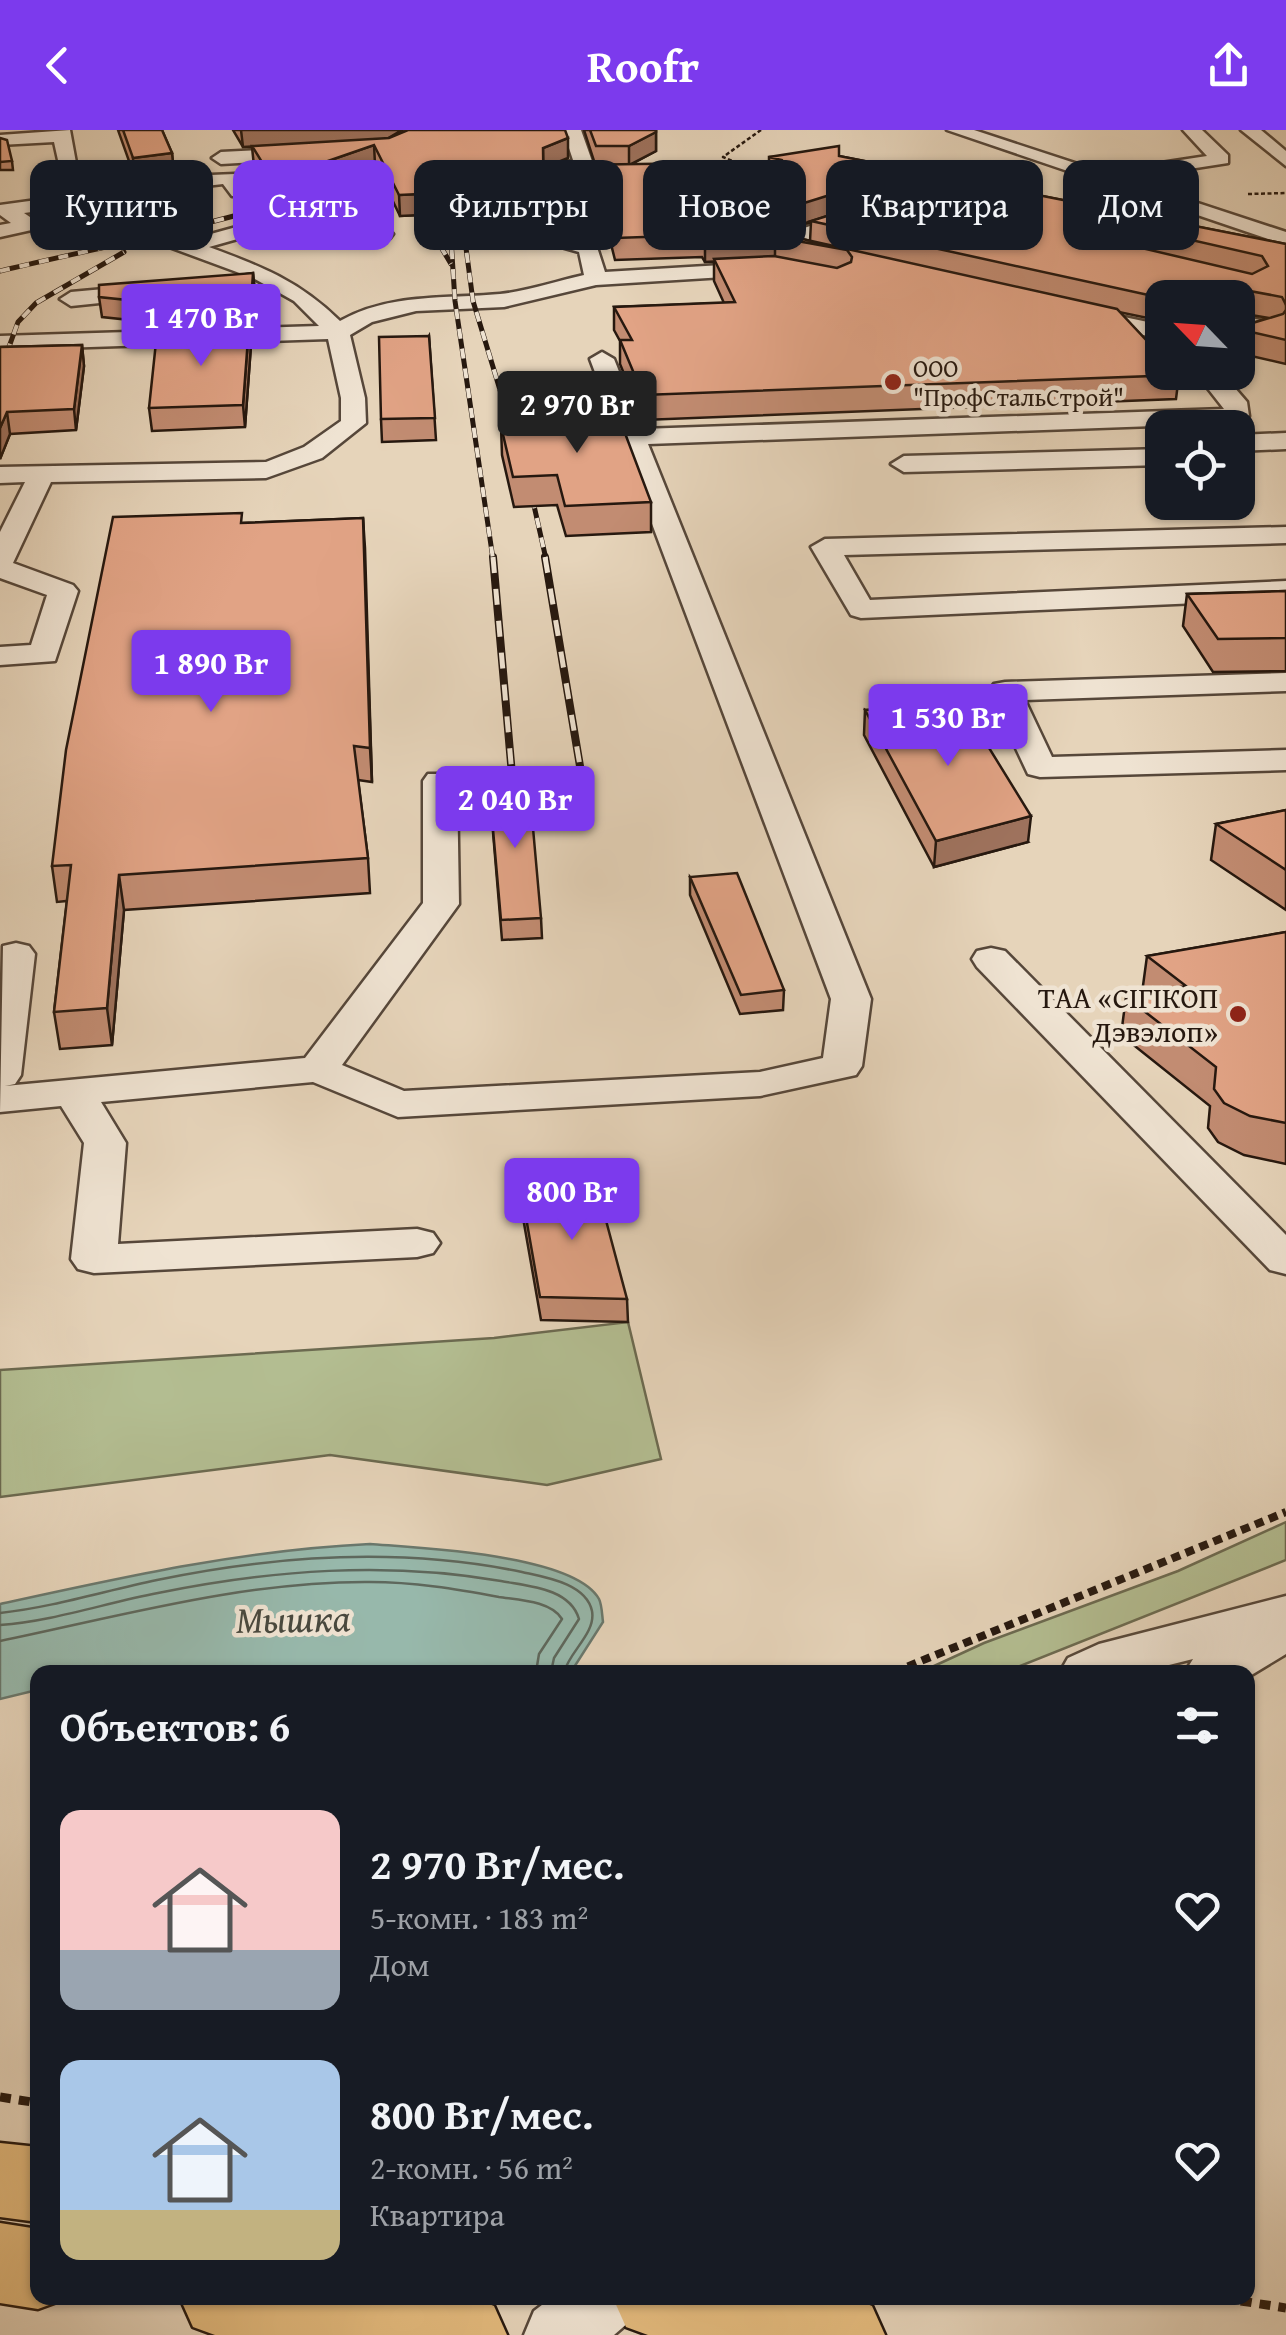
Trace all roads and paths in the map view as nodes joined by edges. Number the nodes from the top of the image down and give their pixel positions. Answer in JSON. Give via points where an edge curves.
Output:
{"nodes":[{"id":1,"x":418,"y":130,"type":"edge"},
{"id":2,"x":572,"y":130,"type":"edge"},
{"id":3,"x":761,"y":130,"type":"edge"},
{"id":4,"x":956,"y":130,"type":"edge"},
{"id":5,"x":1192,"y":130,"type":"edge"},
{"id":6,"x":1250,"y":130,"type":"edge"},
{"id":7,"x":62,"y":133,"type":"edge"},
{"id":8,"x":0,"y":140,"type":"edge"},
{"id":9,"x":1171,"y":158,"type":"junction"},
{"id":10,"x":67,"y":160,"type":"edge"},
{"id":11,"x":583,"y":160,"type":"edge"},
{"id":12,"x":730,"y":160,"type":"edge"},
{"id":13,"x":1164,"y":160,"type":"edge"},
{"id":14,"x":1286,"y":160,"type":"edge"},
{"id":15,"x":1063,"y":166,"type":"edge"},
{"id":16,"x":1234,"y":178,"type":"dead end"},
{"id":17,"x":213,"y":184,"type":"edge"},
{"id":18,"x":30,"y":206,"type":"edge"},
{"id":19,"x":1199,"y":211,"type":"edge"},
{"id":20,"x":1286,"y":222,"type":"edge"},
{"id":21,"x":826,"y":227,"type":"edge"},
{"id":22,"x":1250,"y":228,"type":"junction"},
{"id":23,"x":0,"y":231,"type":"edge"},
{"id":24,"x":1286,"y":239,"type":"edge"},
{"id":25,"x":189,"y":250,"type":"edge"},
{"id":26,"x":589,"y":250,"type":"edge"},
{"id":27,"x":838,"y":260,"type":"edge"},
{"id":28,"x":821,"y":278,"type":"edge"},
{"id":29,"x":596,"y":279,"type":"junction"},
{"id":30,"x":276,"y":282,"type":"junction"},
{"id":31,"x":220,"y":286,"type":"edge"},
{"id":32,"x":183,"y":290,"type":"edge"},
{"id":33,"x":71,"y":299,"type":"dead end"},
{"id":34,"x":1138,"y":304,"type":"edge"},
{"id":35,"x":1145,"y":329,"type":"edge"},
{"id":36,"x":338,"y":332,"type":"junction"},
{"id":37,"x":1061,"y":333,"type":"edge"},
{"id":38,"x":1255,"y":337,"type":"edge"},
{"id":39,"x":0,"y":343,"type":"edge"},
{"id":40,"x":1145,"y":343,"type":"edge"},
{"id":41,"x":1286,"y":346,"type":"edge"},
{"id":42,"x":602,"y":359,"type":"dead end"},
{"id":43,"x":1225,"y":390,"type":"edge"},
{"id":44,"x":632,"y":437,"type":"junction"},
{"id":45,"x":336,"y":439,"type":"junction"},
{"id":46,"x":278,"y":440,"type":"dead end"},
{"id":47,"x":1286,"y":441,"type":"edge"},
{"id":48,"x":1255,"y":442,"type":"edge"},
{"id":49,"x":1145,"y":457,"type":"edge"},
{"id":50,"x":904,"y":464,"type":"dead end"},
{"id":51,"x":42,"y":474,"type":"junction"},
{"id":52,"x":0,"y":475,"type":"edge"},
{"id":53,"x":1266,"y":528,"type":"edge"},
{"id":54,"x":0,"y":564,"type":"edge"},
{"id":55,"x":1286,"y":590,"type":"edge"},
{"id":56,"x":0,"y":656,"type":"edge"},
{"id":57,"x":1286,"y":682,"type":"edge"},
{"id":58,"x":1286,"y":760,"type":"edge"},
{"id":59,"x":440,"y":781,"type":"dead end"},
{"id":60,"x":16,"y":954,"type":"dead end"},
{"id":61,"x":991,"y":958,"type":"dead end"},
{"id":62,"x":318,"y":1069,"type":"junction"},
{"id":63,"x":0,"y":1074,"type":"edge"},
{"id":64,"x":74,"y":1092,"type":"junction"},
{"id":65,"x":0,"y":1099,"type":"edge"},
{"id":66,"x":417,"y":1243,"type":"dead end"},
{"id":67,"x":1286,"y":1260,"type":"edge"},
{"id":68,"x":1286,"y":1512,"type":"edge"},
{"id":69,"x":1286,"y":1615,"type":"edge"},
{"id":70,"x":1286,"y":1628,"type":"edge"},
{"id":71,"x":909,"y":1665,"type":"edge"},
{"id":72,"x":1104,"y":1665,"type":"edge"},
{"id":73,"x":1225,"y":1665,"type":"edge"},
{"id":74,"x":0,"y":2097,"type":"edge"},
{"id":75,"x":30,"y":2101,"type":"edge"},
{"id":76,"x":0,"y":2180,"type":"edge"},
{"id":77,"x":30,"y":2184,"type":"edge"},
{"id":78,"x":0,"y":2263,"type":"edge"},
{"id":79,"x":30,"y":2268,"type":"edge"},
{"id":80,"x":1255,"y":2303,"type":"edge"},
{"id":81,"x":269,"y":2305,"type":"edge"},
{"id":82,"x":559,"y":2305,"type":"edge"},
{"id":83,"x":596,"y":2305,"type":"edge"},
{"id":84,"x":692,"y":2305,"type":"edge"},
{"id":85,"x":840,"y":2305,"type":"edge"},
{"id":86,"x":1286,"y":2308,"type":"edge"},
{"id":87,"x":462,"y":2335,"type":"edge"},
{"id":88,"x":549,"y":2335,"type":"edge"},
{"id":89,"x":560,"y":2335,"type":"edge"},
{"id":90,"x":841,"y":2335,"type":"edge"},
{"id":91,"x":885,"y":2335,"type":"edge"}],
"edges":[{"from":1,"to":17,"type":"street","via":[[390,149],[218,151],[234,185]]},
{"from":2,"to":11,"type":"street"},
{"from":3,"to":12,"type":"path","via":[[724,152]]},
{"from":4,"to":15,"type":"street"},
{"from":5,"to":9,"type":"street","via":[[1221,159]]},
{"from":6,"to":14,"type":"street"},
{"from":7,"to":8,"type":"street"},
{"from":7,"to":10,"type":"street"},
{"from":9,"to":13,"type":"street"},
{"from":9,"to":16,"type":"street"},
{"from":18,"to":23,"type":"street","via":[[5,210],[29,226]]},
{"from":19,"to":22,"type":"street"},
{"from":20,"to":22,"type":"street"},
{"from":21,"to":27,"type":"street","via":[[780,246]]},
{"from":22,"to":24,"type":"street"},
{"from":25,"to":30,"type":"street"},
{"from":26,"to":29,"type":"street"},
{"from":28,"to":29,"type":"street","via":[[774,268]]},
{"from":29,"to":36,"type":"street","via":[[504,300],[389,310]]},
{"from":30,"to":31,"type":"street"},
{"from":30,"to":36,"type":"street","via":[[302,296]]},
{"from":32,"to":33,"type":"street"},
{"from":34,"to":35,"type":"street","via":[[1054,310]]},
{"from":36,"to":39,"type":"street"},
{"from":36,"to":45,"type":"street","via":[[354,423]]},
{"from":37,"to":40,"type":"street"},
{"from":38,"to":41,"type":"street"},
{"from":42,"to":44,"type":"street"},
{"from":43,"to":44,"type":"street","via":[[1236,402],[1237,416]]},
{"from":44,"to":62,"type":"street","via":[[851,999],[842,1066],[760,1084],[398,1104]]},
{"from":45,"to":46,"type":"street"},
{"from":45,"to":51,"type":"street","via":[[299,463],[266,470]]},
{"from":47,"to":48,"type":"street"},
{"from":49,"to":50,"type":"street"},
{"from":51,"to":52,"type":"street"},
{"from":51,"to":54,"type":"street"},
{"from":53,"to":55,"type":"street","via":[[825,547],[861,609]]},
{"from":54,"to":56,"type":"street","via":[[63,591],[44,654]]},
{"from":57,"to":58,"type":"street","via":[[1005,691],[1040,767]]},
{"from":59,"to":62,"type":"street","via":[[441,904]]},
{"from":60,"to":63,"type":"street"},
{"from":61,"to":67,"type":"street"},
{"from":62,"to":64,"type":"street"},
{"from":64,"to":65,"type":"street"},
{"from":64,"to":66,"type":"street","via":[[105,1143],[94,1260]]},
{"from":68,"to":71,"type":"path"},
{"from":69,"to":72,"type":"street"},
{"from":70,"to":73,"type":"street"},
{"from":74,"to":75,"type":"path"},
{"from":76,"to":77,"type":"main road"},
{"from":78,"to":79,"type":"main road"},
{"from":80,"to":86,"type":"path"},
{"from":81,"to":87,"type":"main road"},
{"from":82,"to":88,"type":"street"},
{"from":83,"to":89,"type":"street"},
{"from":84,"to":90,"type":"main road"},
{"from":85,"to":91,"type":"main road"}]}
